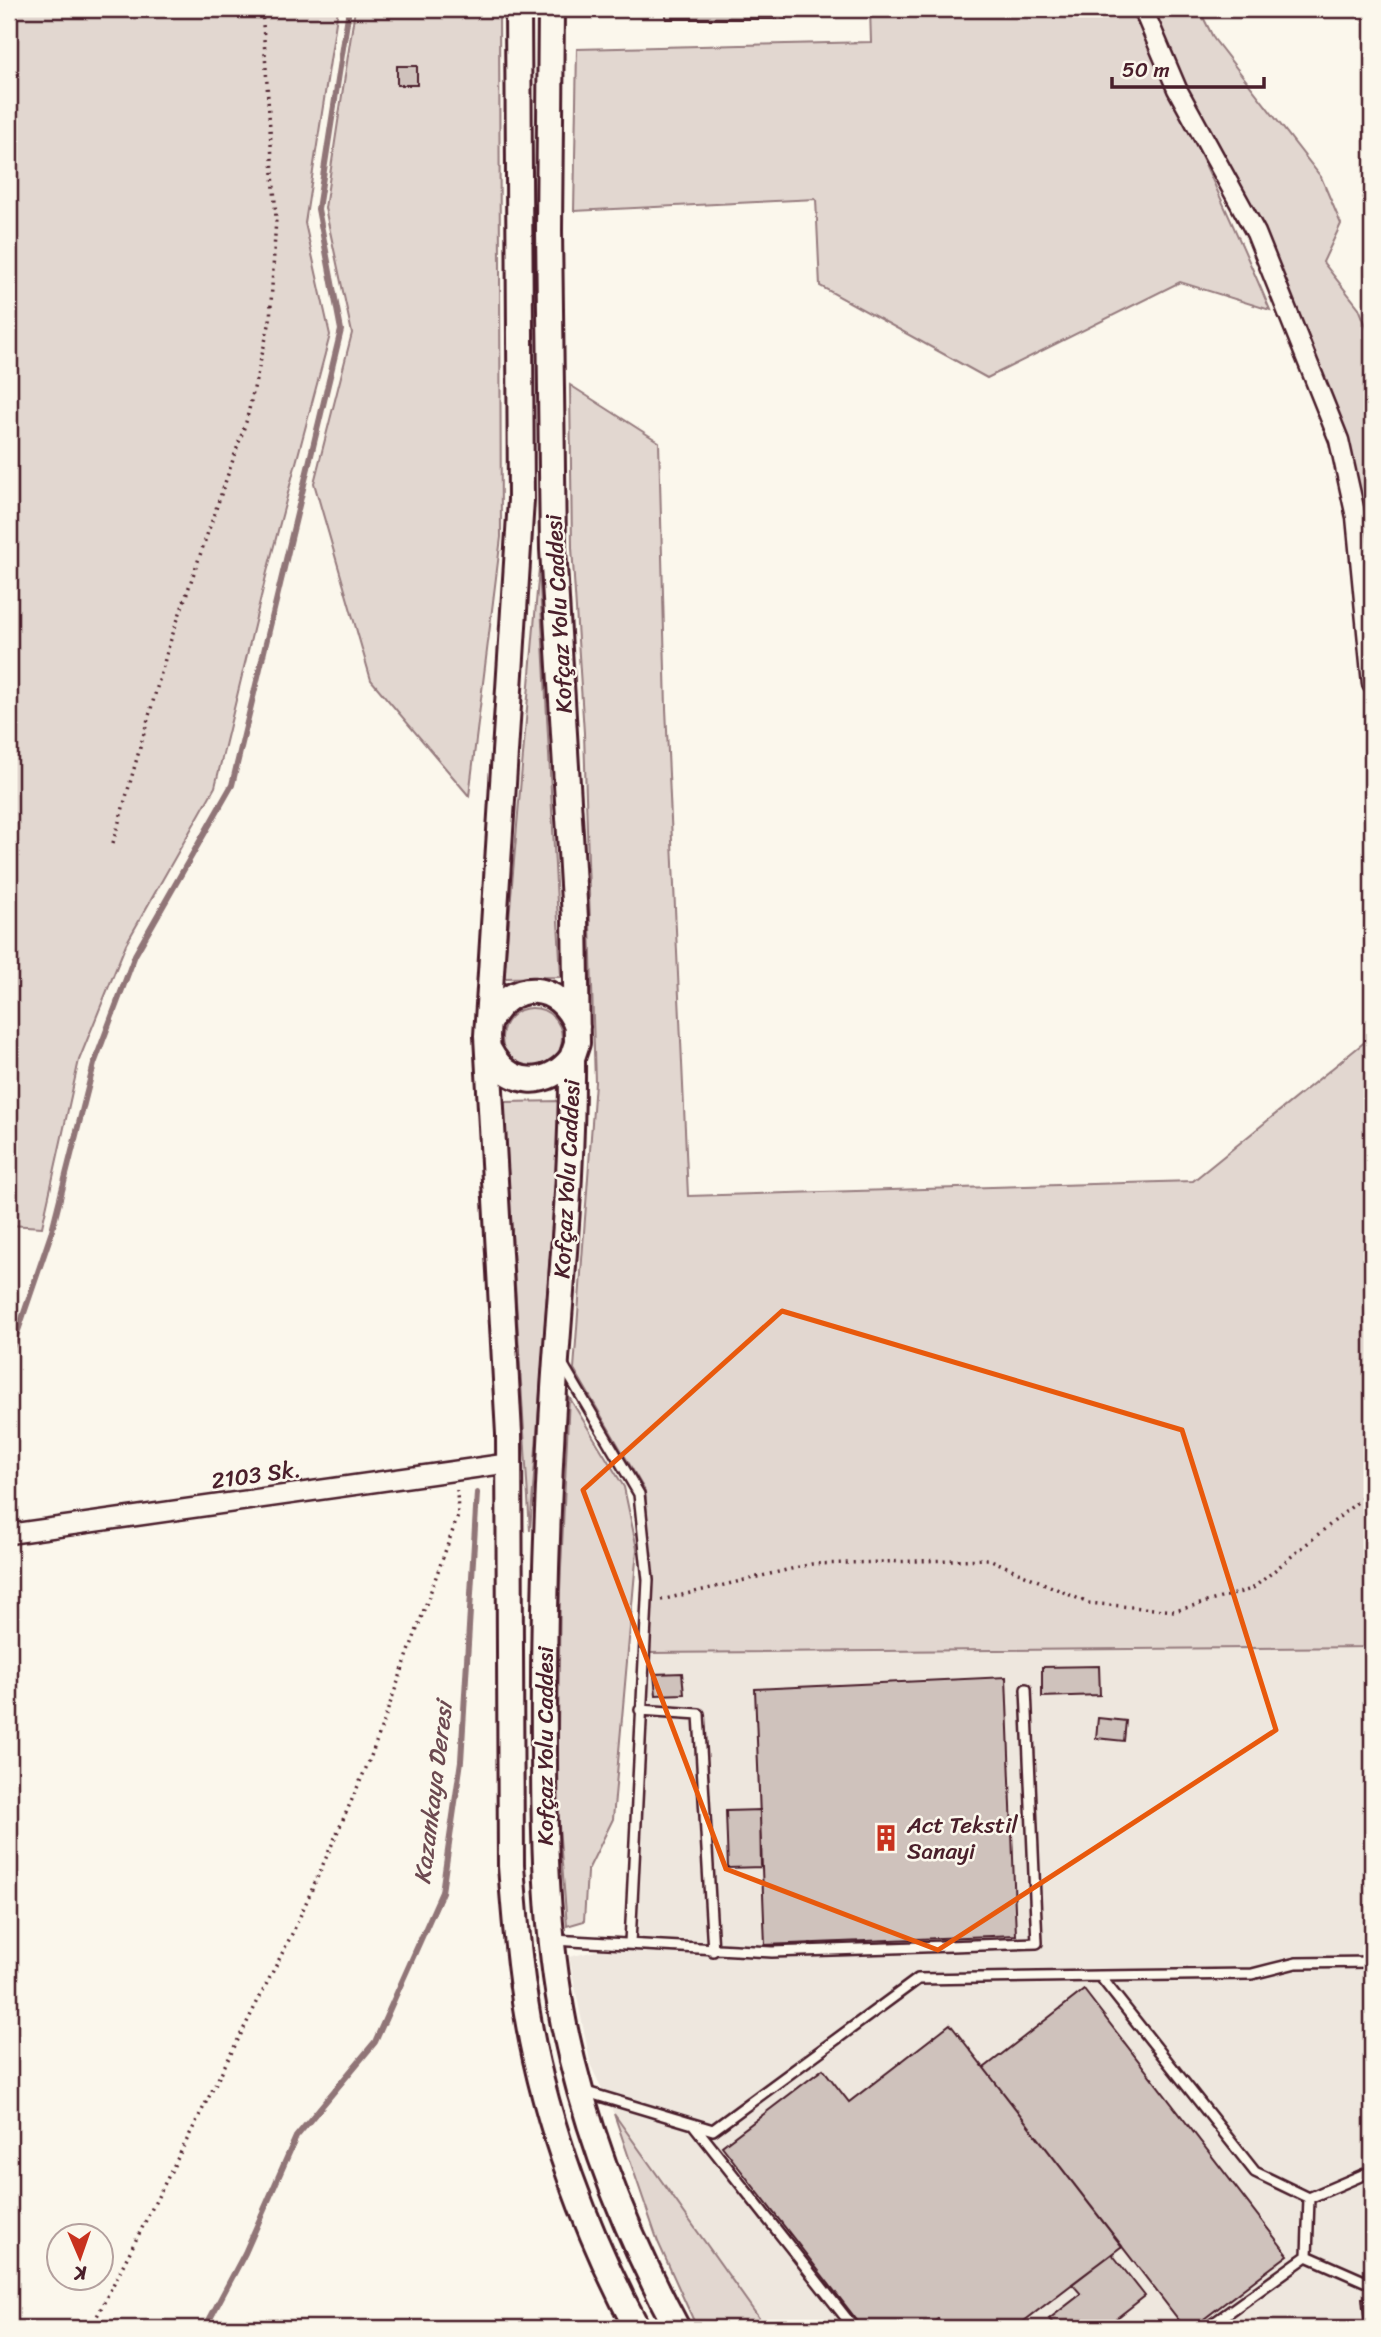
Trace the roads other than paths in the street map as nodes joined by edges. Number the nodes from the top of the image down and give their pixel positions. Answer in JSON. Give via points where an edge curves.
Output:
{"nodes":[{"id":1,"x":518,"y":9,"type":"edge"},
{"id":2,"x":551,"y":9,"type":"edge"},
{"id":3,"x":1143,"y":9,"type":"edge"},
{"id":4,"x":1372,"y":684,"type":"edge"},
{"id":5,"x":489,"y":1022,"type":"junction"},
{"id":6,"x":577,"y":1027,"type":"junction"},
{"id":7,"x":489,"y":1050,"type":"junction"},
{"id":8,"x":572,"y":1058,"type":"junction"},
{"id":9,"x":557,"y":1355,"type":"junction"},
{"id":10,"x":510,"y":1464,"type":"junction"},
{"id":11,"x":9,"y":1534,"type":"edge"},
{"id":12,"x":1026,"y":1689,"type":"dead end"},
{"id":13,"x":640,"y":1710,"type":"junction"},
{"id":14,"x":551,"y":1940,"type":"junction"},
{"id":15,"x":630,"y":1943,"type":"junction"},
{"id":16,"x":713,"y":1951,"type":"junction"},
{"id":17,"x":1372,"y":1962,"type":"edge"},
{"id":18,"x":1100,"y":1976,"type":"junction"},
{"id":19,"x":581,"y":2091,"type":"junction"},
{"id":20,"x":692,"y":2124,"type":"junction"},
{"id":21,"x":1372,"y":2171,"type":"edge"},
{"id":22,"x":1309,"y":2198,"type":"junction"},
{"id":23,"x":1307,"y":2256,"type":"junction"},
{"id":24,"x":1372,"y":2280,"type":"edge"},
{"id":25,"x":637,"y":2328,"type":"edge"},
{"id":26,"x":677,"y":2328,"type":"edge"},
{"id":27,"x":854,"y":2328,"type":"edge"},
{"id":28,"x":1207,"y":2328,"type":"edge"}],
"edges":[{"from":1,"to":5,"type":"main road","name":"Kofçaz Yolu Caddesi","via":[[521,500]]},
{"from":2,"to":6,"type":"main road","name":"Kofçaz Yolu Caddesi","via":[[553,549],[569,793]]},
{"from":3,"to":4,"type":"street","via":[[1177,89],[1256,233],[1339,440],[1356,517]]},
{"from":5,"to":6,"type":"main road","via":[[506,999],[533,990],[562,1001]]},
{"from":5,"to":7,"type":"main road","name":"Kofçaz Yolu Caddesi"},
{"from":6,"to":8,"type":"main road","name":"Kofçaz Yolu Caddesi","via":[[578,1043]]},
{"from":7,"to":8,"type":"main road","via":[[506,1073],[534,1081],[563,1070]]},
{"from":7,"to":10,"type":"main road","name":"Kofçaz Yolu Caddesi"},
{"from":8,"to":9,"type":"main road","name":"Kofçaz Yolu Caddesi"},
{"from":9,"to":13,"type":"lane","via":[[639,1494],[648,1580]]},
{"from":9,"to":14,"type":"main road","name":"Kofçaz Yolu Caddesi","via":[[544,1599],[544,1813]]},
{"from":10,"to":11,"type":"street","name":"2103 Sk."},
{"from":10,"to":25,"type":"main road","name":"Kofçaz Yolu Caddesi","via":[[511,1866],[528,2020],[543,2086],[578,2191]]},
{"from":12,"to":16,"type":"lane","via":[[1037,1943]]},
{"from":13,"to":15,"type":"lane"},
{"from":13,"to":16,"type":"lane","via":[[699,1714]]},
{"from":14,"to":15,"type":"lane"},
{"from":14,"to":19,"type":"main road","name":"Kofçaz Yolu Caddesi","via":[[564,2024]]},
{"from":15,"to":16,"type":"lane"},
{"from":17,"to":18,"type":"lane","via":[[1296,1963],[1252,1974]]},
{"from":18,"to":20,"type":"lane","via":[[918,1979],[713,2130]]},
{"from":18,"to":22,"type":"lane","via":[[1255,2172]]},
{"from":19,"to":20,"type":"lane"},
{"from":19,"to":26,"type":"main road","name":"Kofçaz Yolu Caddesi","via":[[630,2234]]},
{"from":20,"to":27,"type":"lane"},
{"from":21,"to":22,"type":"lane"},
{"from":22,"to":23,"type":"lane"},
{"from":23,"to":24,"type":"lane","via":[[1364,2281]]},
{"from":23,"to":28,"type":"lane"}]}
